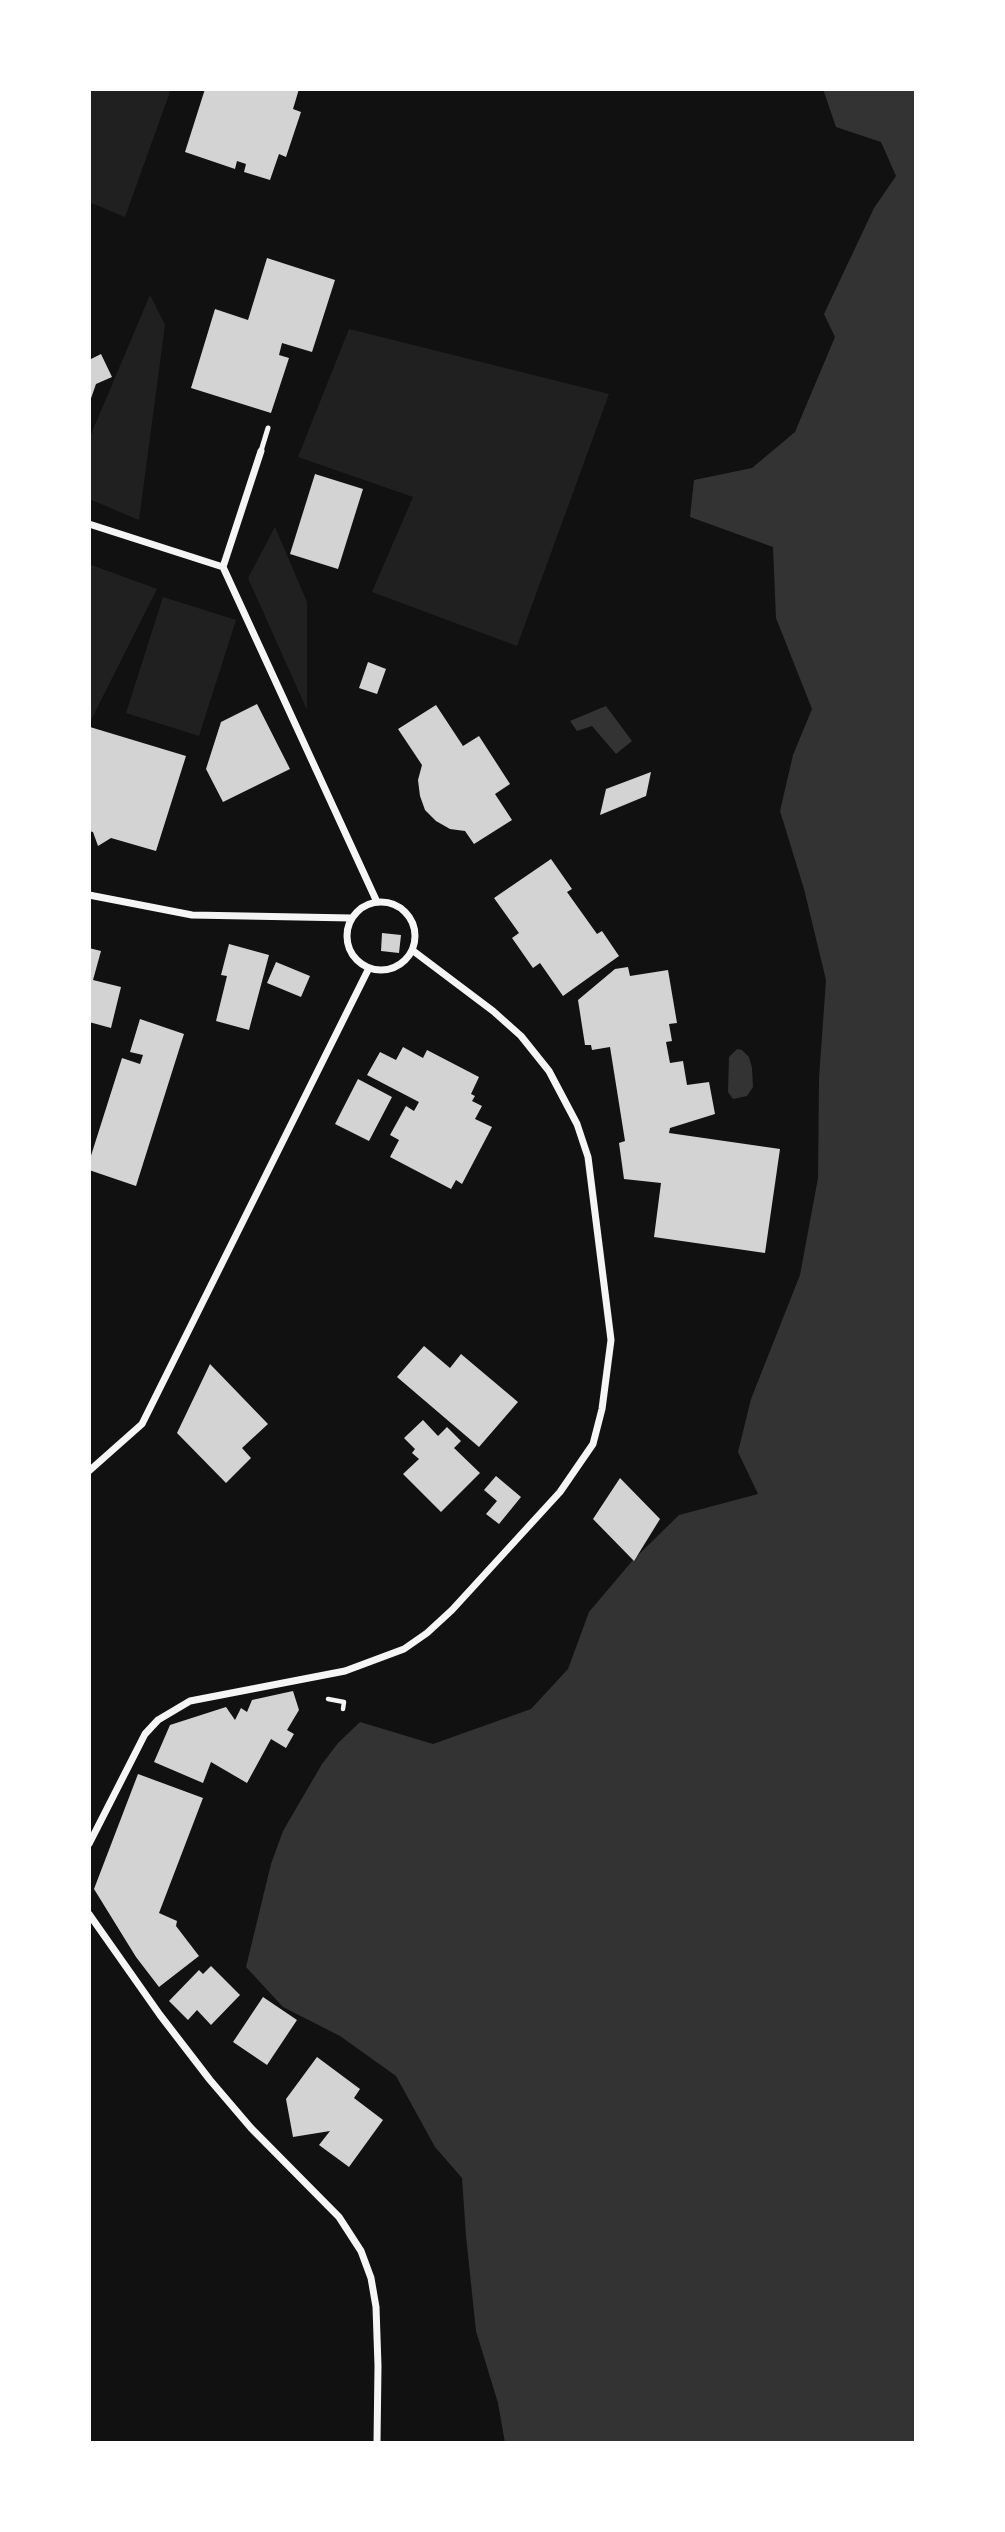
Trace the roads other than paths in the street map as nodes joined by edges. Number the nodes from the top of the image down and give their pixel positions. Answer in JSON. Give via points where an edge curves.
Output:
{"nodes":[{"id":1,"x":268,"y":428,"type":"dead end"},
{"id":2,"x":261,"y":450,"type":"joint"},
{"id":3,"x":89,"y":524,"type":"edge"},
{"id":4,"x":223,"y":567,"type":"junction"},
{"id":5,"x":89,"y":895,"type":"edge"},
{"id":6,"x":377,"y":902,"type":"junction"},
{"id":7,"x":351,"y":918,"type":"junction"},
{"id":8,"x":412,"y":950,"type":"junction"},
{"id":9,"x":369,"y":968,"type":"junction"},
{"id":10,"x":89,"y":1471,"type":"edge"},
{"id":11,"x":89,"y":1844,"type":"edge"},
{"id":12,"x":89,"y":1914,"type":"edge"},
{"id":13,"x":377,"y":2443,"type":"edge"}],
"edges":[{"from":1,"to":2,"type":"lane"},
{"from":2,"to":4,"type":"street"},
{"from":3,"to":4,"type":"street"},
{"from":4,"to":6,"type":"street"},
{"from":5,"to":7,"type":"street","via":[[192,915]]},
{"from":6,"to":7,"type":"street","via":[[367,904]]},
{"from":6,"to":8,"type":"street","via":[[402,908],[411,919],[415,931]]},
{"from":7,"to":9,"type":"street","via":[[349,950]]},
{"from":8,"to":9,"type":"street","via":[[401,965],[389,970]]},
{"from":8,"to":11,"type":"street","via":[[521,1036],[549,1071],[577,1124],[588,1157],[611,1340],[593,1444],[560,1492],[452,1610],[404,1649],[345,1671],[190,1700],[158,1720],[145,1734]]},
{"from":9,"to":10,"type":"street","via":[[142,1424]]},
{"from":12,"to":13,"type":"street","via":[[211,2080],[251,2128],[339,2217],[361,2251],[376,2307]]}]}
